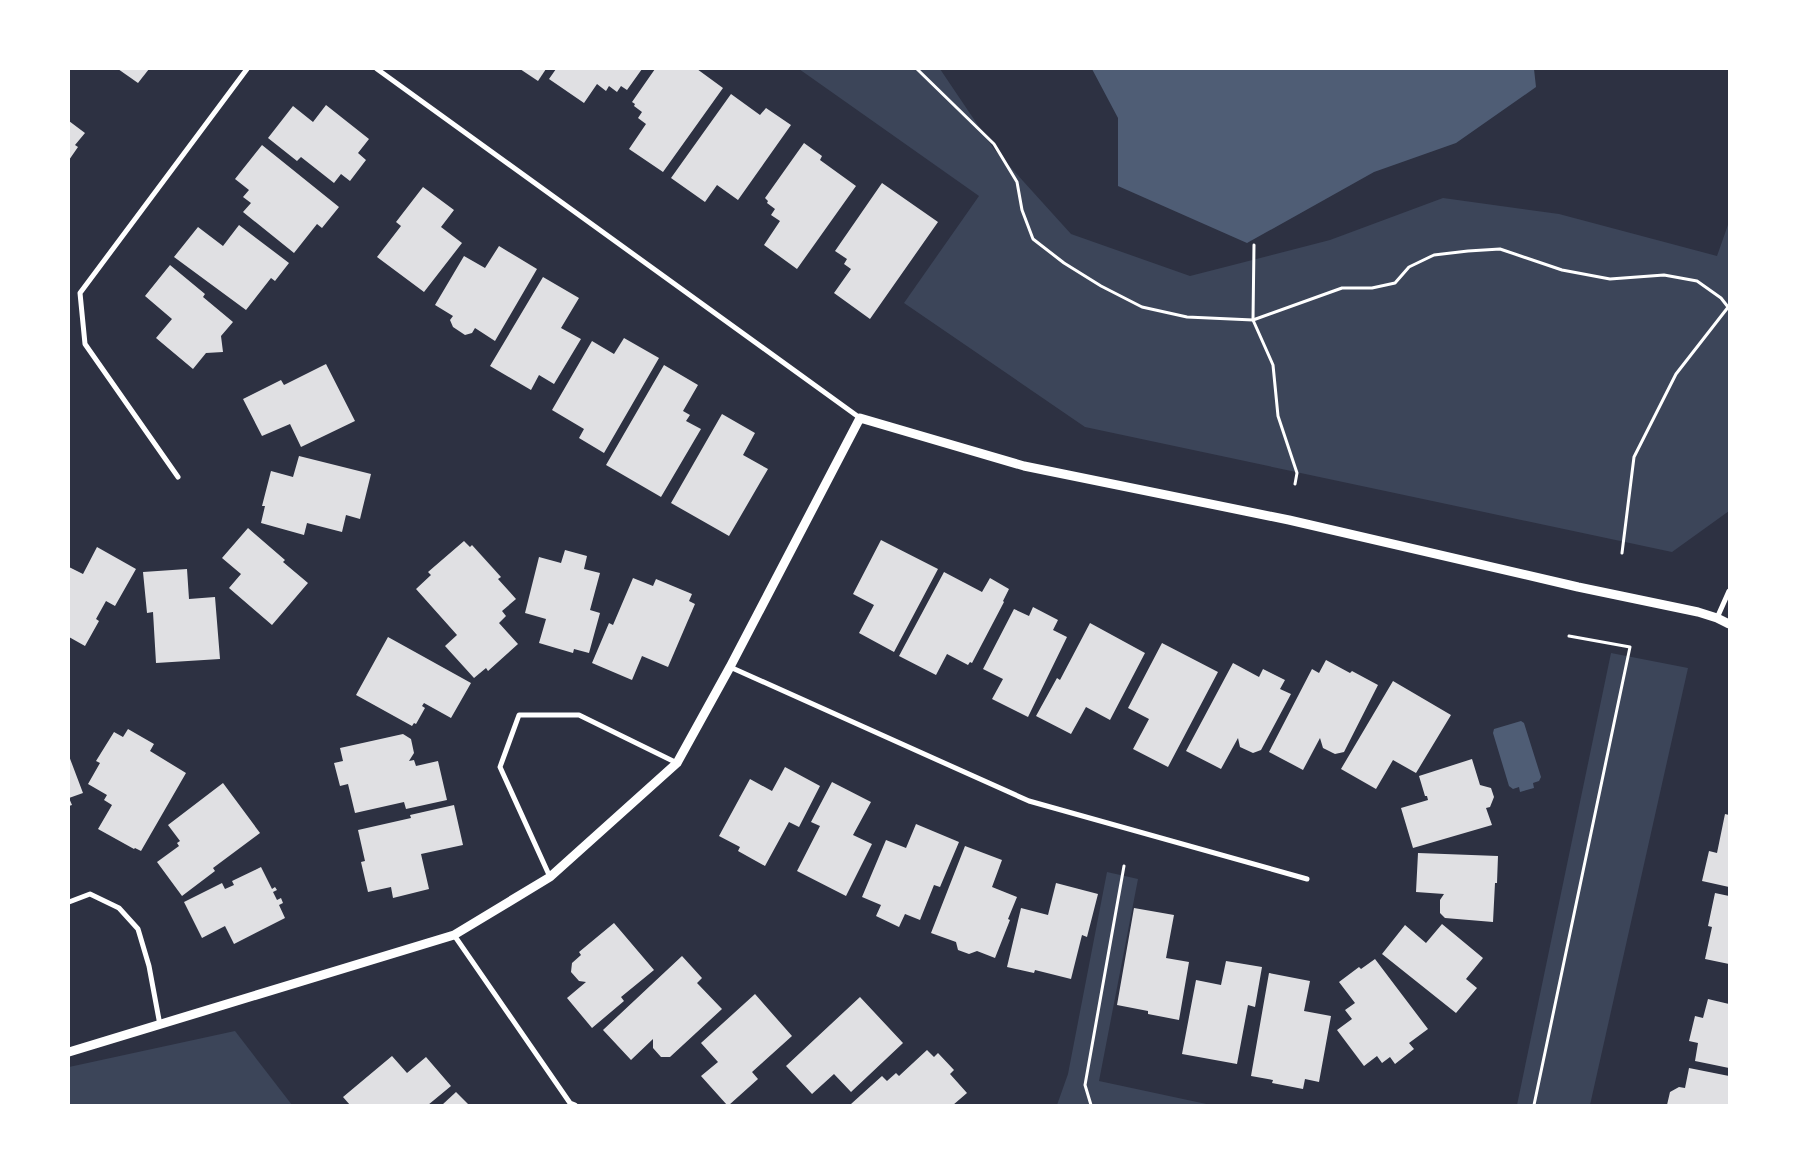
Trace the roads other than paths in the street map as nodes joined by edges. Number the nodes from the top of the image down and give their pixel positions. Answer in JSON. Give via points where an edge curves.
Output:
{"nodes":[{"id":1,"x":247,"y":69,"type":"edge"},
{"id":2,"x":377,"y":69,"type":"edge"},
{"id":3,"x":860,"y":418,"type":"junction"},
{"id":4,"x":178,"y":477,"type":"dead end"},
{"id":5,"x":1729,"y":592,"type":"edge"},
{"id":6,"x":1717,"y":618,"type":"junction"},
{"id":7,"x":1729,"y":624,"type":"edge"},
{"id":8,"x":730,"y":667,"type":"junction"},
{"id":9,"x":677,"y":763,"type":"junction"},
{"id":10,"x":550,"y":877,"type":"junction"},
{"id":11,"x":1307,"y":879,"type":"dead end"},
{"id":12,"x":69,"y":902,"type":"edge"},
{"id":13,"x":454,"y":935,"type":"junction"},
{"id":14,"x":160,"y":1024,"type":"junction"},
{"id":15,"x":69,"y":1052,"type":"edge"},
{"id":16,"x":575,"y":1105,"type":"edge"}],
"edges":[{"from":1,"to":4,"type":"street","via":[[80,292],[85,344]]},
{"from":2,"to":3,"type":"street"},
{"from":3,"to":6,"type":"street","via":[[1024,466],[1289,520]]},
{"from":3,"to":8,"type":"street"},
{"from":5,"to":6,"type":"street"},
{"from":6,"to":7,"type":"street"},
{"from":8,"to":9,"type":"street"},
{"from":8,"to":11,"type":"street","via":[[1029,801]]},
{"from":9,"to":10,"type":"street"},
{"from":9,"to":10,"type":"street","via":[[579,716],[519,715],[500,767]]},
{"from":10,"to":13,"type":"street"},
{"from":12,"to":14,"type":"street","via":[[90,894],[119,908],[138,929]]},
{"from":13,"to":14,"type":"street"},
{"from":13,"to":16,"type":"street","via":[[570,1103]]},
{"from":14,"to":15,"type":"street"}]}
